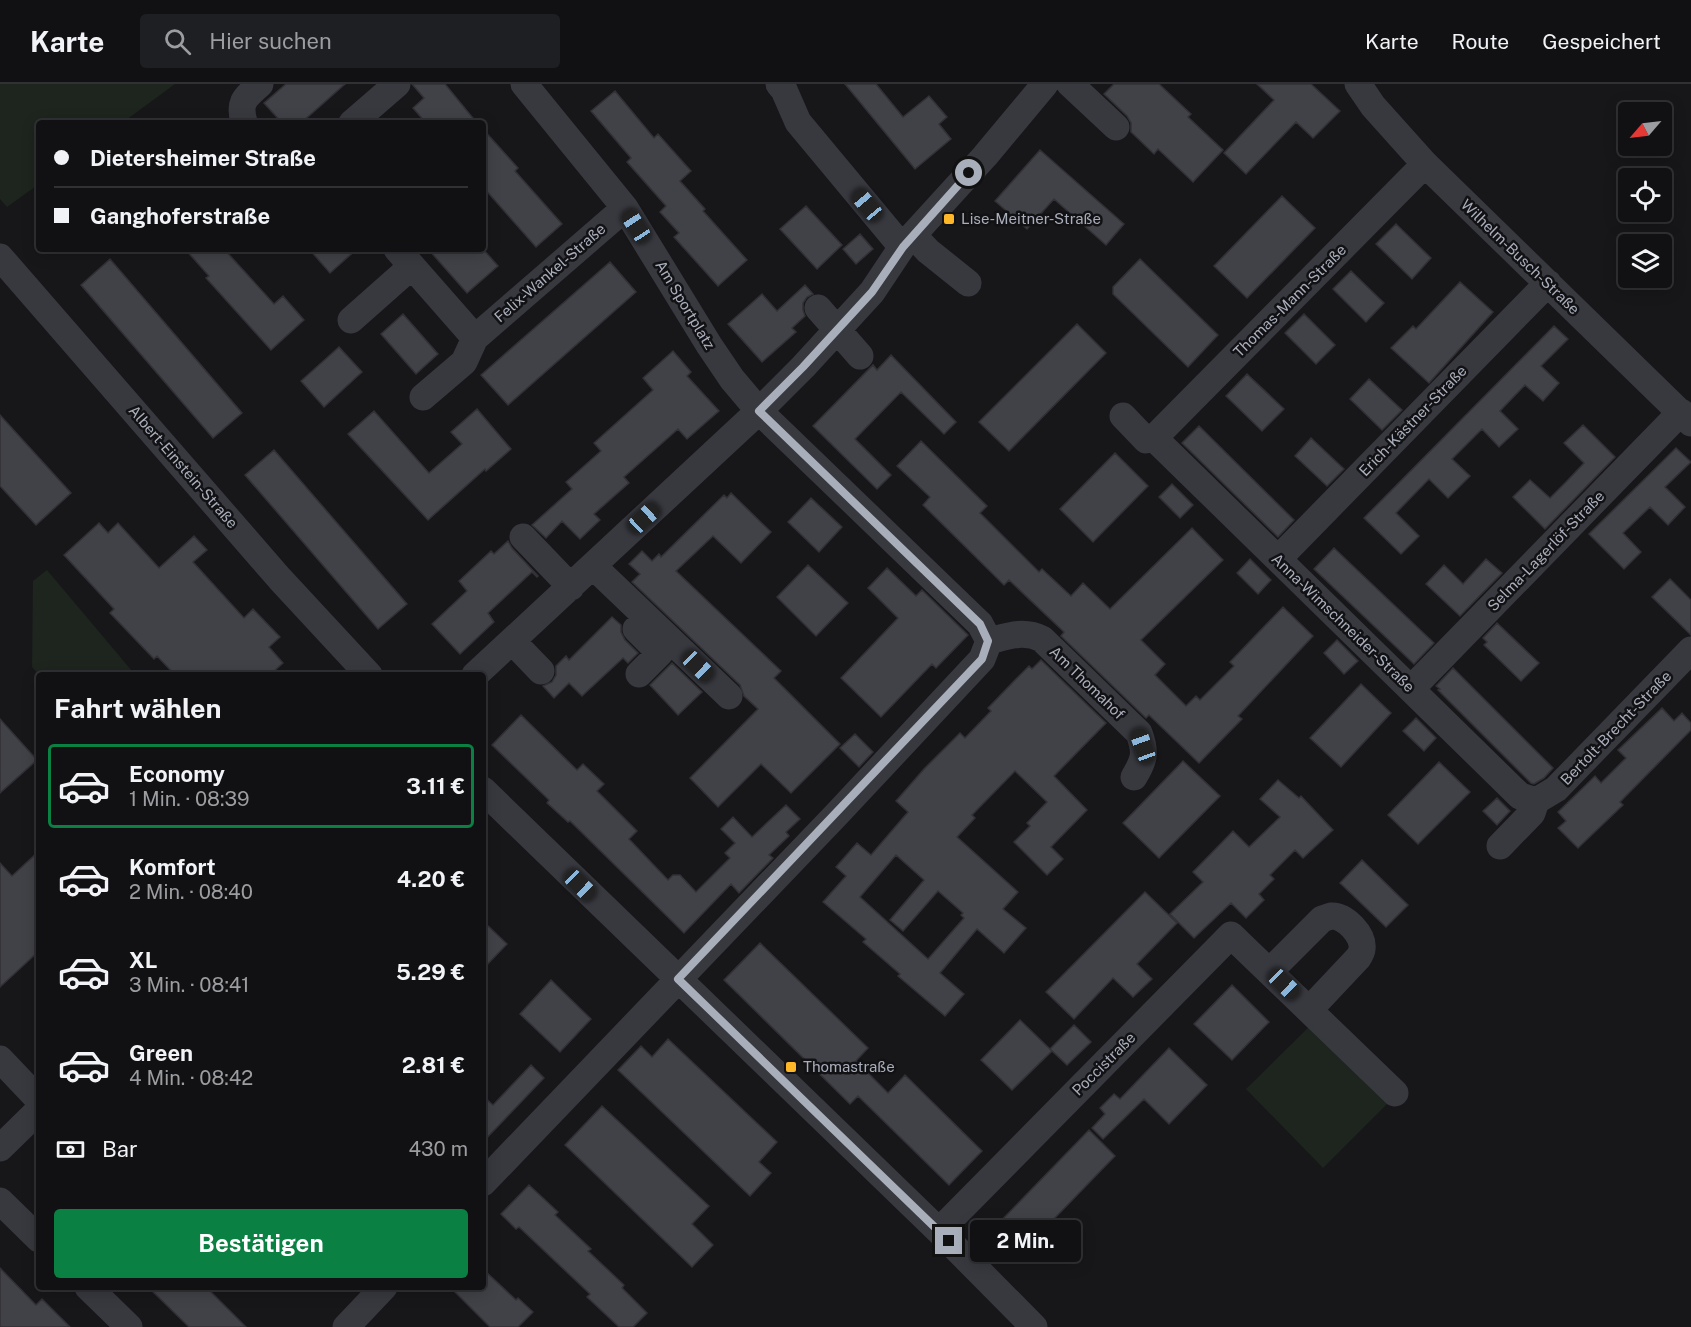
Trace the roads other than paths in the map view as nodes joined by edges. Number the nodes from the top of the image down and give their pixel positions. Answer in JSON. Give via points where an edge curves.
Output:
{"nodes":[{"id":1,"x":260,"y":84,"type":"edge"},
{"id":2,"x":398,"y":84,"type":"edge"},
{"id":3,"x":524,"y":84,"type":"edge"},
{"id":4,"x":779,"y":84,"type":"edge"},
{"id":5,"x":1045,"y":84,"type":"edge"},
{"id":6,"x":1070,"y":84,"type":"edge"},
{"id":7,"x":1358,"y":84,"type":"edge"},
{"id":8,"x":243,"y":120,"type":"edge"},
{"id":9,"x":356,"y":120,"type":"edge"},
{"id":10,"x":1116,"y":127,"type":"dead end"},
{"id":11,"x":1425,"y":164,"type":"junction"},
{"id":12,"x":625,"y":208,"type":"junction"},
{"id":13,"x":908,"y":241,"type":"junction"},
{"id":14,"x":0,"y":256,"type":"edge"},
{"id":15,"x":405,"y":258,"type":"edge"},
{"id":16,"x":968,"y":283,"type":"dead end"},
{"id":17,"x":1548,"y":283,"type":"junction"},
{"id":18,"x":818,"y":308,"type":"dead end"},
{"id":19,"x":351,"y":320,"type":"dead end"},
{"id":20,"x":837,"y":330,"type":"junction"},
{"id":21,"x":475,"y":338,"type":"junction"},
{"id":22,"x":860,"y":356,"type":"dead end"},
{"id":23,"x":423,"y":397,"type":"dead end"},
{"id":24,"x":759,"y":411,"type":"junction"},
{"id":25,"x":1123,"y":416,"type":"dead end"},
{"id":26,"x":1686,"y":418,"type":"edge"},
{"id":27,"x":1154,"y":438,"type":"junction"},
{"id":28,"x":523,"y":537,"type":"dead end"},
{"id":29,"x":1278,"y":559,"type":"junction"},
{"id":30,"x":582,"y":576,"type":"junction"},
{"id":31,"x":512,"y":641,"type":"junction"},
{"id":32,"x":988,"y":641,"type":"junction"},
{"id":33,"x":1691,"y":650,"type":"edge"},
{"id":34,"x":541,"y":671,"type":"dead end"},
{"id":35,"x":366,"y":672,"type":"edge"},
{"id":36,"x":478,"y":672,"type":"edge"},
{"id":37,"x":639,"y":674,"type":"dead end"},
{"id":38,"x":1411,"y":689,"type":"junction"},
{"id":39,"x":729,"y":696,"type":"dead end"},
{"id":40,"x":1134,"y":777,"type":"dead end"},
{"id":41,"x":486,"y":793,"type":"edge"},
{"id":42,"x":1536,"y":801,"type":"junction"},
{"id":43,"x":1500,"y":846,"type":"dead end"},
{"id":44,"x":1270,"y":971,"type":"junction"},
{"id":45,"x":678,"y":979,"type":"junction"},
{"id":46,"x":1310,"y":1009,"type":"junction"},
{"id":47,"x":0,"y":1059,"type":"edge"},
{"id":48,"x":1395,"y":1093,"type":"dead end"},
{"id":49,"x":36,"y":1097,"type":"edge"},
{"id":50,"x":36,"y":1113,"type":"edge"},
{"id":51,"x":0,"y":1148,"type":"edge"},
{"id":52,"x":486,"y":1181,"type":"edge"},
{"id":53,"x":0,"y":1201,"type":"edge"},
{"id":54,"x":939,"y":1231,"type":"junction"},
{"id":55,"x":36,"y":1236,"type":"edge"},
{"id":56,"x":91,"y":1290,"type":"edge"},
{"id":57,"x":381,"y":1290,"type":"edge"},
{"id":58,"x":129,"y":1327,"type":"edge"},
{"id":59,"x":346,"y":1327,"type":"edge"},
{"id":60,"x":1034,"y":1327,"type":"edge"}],
"edges":[{"from":1,"to":8,"type":"street","via":[[245,97],[241,110]]},
{"from":2,"to":9,"type":"street"},
{"from":3,"to":12,"type":"street","name":"Am Sportplatz"},
{"from":4,"to":13,"type":"street","via":[[798,122]]},
{"from":5,"to":13,"type":"street"},
{"from":6,"to":10,"type":"street"},
{"from":7,"to":11,"type":"street","name":"Wilhelm-Busch-Straße"},
{"from":11,"to":17,"type":"street","name":"Wilhelm-Busch-Straße"},
{"from":11,"to":27,"type":"street","name":"Thomas-Mann-Straße"},
{"from":12,"to":21,"type":"street","name":"Felix-Wankel-Straße"},
{"from":12,"to":24,"type":"street","name":"Am Sportplatz","via":[[732,380]]},
{"from":13,"to":16,"type":"street","via":[[928,251]]},
{"from":13,"to":20,"type":"street","via":[[875,267],[872,292]]},
{"from":14,"to":35,"type":"street","name":"Albert-Einstein-Straße","via":[[280,579]]},
{"from":15,"to":19,"type":"street"},
{"from":15,"to":21,"type":"street"},
{"from":17,"to":26,"type":"street","name":"Wilhelm-Busch-Straße"},
{"from":17,"to":29,"type":"street","name":"Erich-Kästner-Straße"},
{"from":18,"to":20,"type":"street"},
{"from":20,"to":22,"type":"street"},
{"from":20,"to":24,"type":"street"},
{"from":21,"to":23,"type":"street","name":"Felix-Wankel-Straße","via":[[464,362]]},
{"from":24,"to":30,"type":"street"},
{"from":24,"to":32,"type":"street","via":[[980,624]]},
{"from":25,"to":27,"type":"street","name":"Anna-Wimschneider-Straße","via":[[1146,440]]},
{"from":26,"to":38,"type":"street","name":"Selma-Lagerlöf-Straße"},
{"from":27,"to":29,"type":"street","name":"Anna-Wimschneider-Straße"},
{"from":28,"to":30,"type":"street"},
{"from":29,"to":38,"type":"street","name":"Anna-Wimschneider-Straße"},
{"from":30,"to":31,"type":"street"},
{"from":30,"to":37,"type":"street","via":[[660,653]]},
{"from":30,"to":39,"type":"street"},
{"from":31,"to":34,"type":"street"},
{"from":31,"to":36,"type":"street"},
{"from":32,"to":40,"type":"street","name":"Am Thomahof","via":[[1019,633],[1042,639],[1139,733],[1143,763]]},
{"from":32,"to":45,"type":"street","via":[[982,659]]},
{"from":33,"to":42,"type":"street","name":"Bertolt-Brecht-Straße","via":[[1556,789]]},
{"from":38,"to":42,"type":"street","name":"Anna-Wimschneider-Straße","via":[[1520,795]]},
{"from":41,"to":45,"type":"street"},
{"from":42,"to":43,"type":"street","via":[[1532,813]]},
{"from":44,"to":46,"type":"street","name":"Poccistraße"},
{"from":44,"to":46,"type":"street","via":[[1322,919],[1341,918],[1353,928],[1362,948],[1359,958]]},
{"from":44,"to":54,"type":"street","name":"Poccistraße","via":[[1231,935]]},
{"from":45,"to":52,"type":"street"},
{"from":45,"to":54,"type":"street"},
{"from":46,"to":48,"type":"street","name":"Poccistraße"},
{"from":47,"to":49,"type":"street"},
{"from":50,"to":51,"type":"street"},
{"from":53,"to":55,"type":"street"},
{"from":54,"to":60,"type":"street"},
{"from":56,"to":58,"type":"street"},
{"from":57,"to":59,"type":"street"}]}
